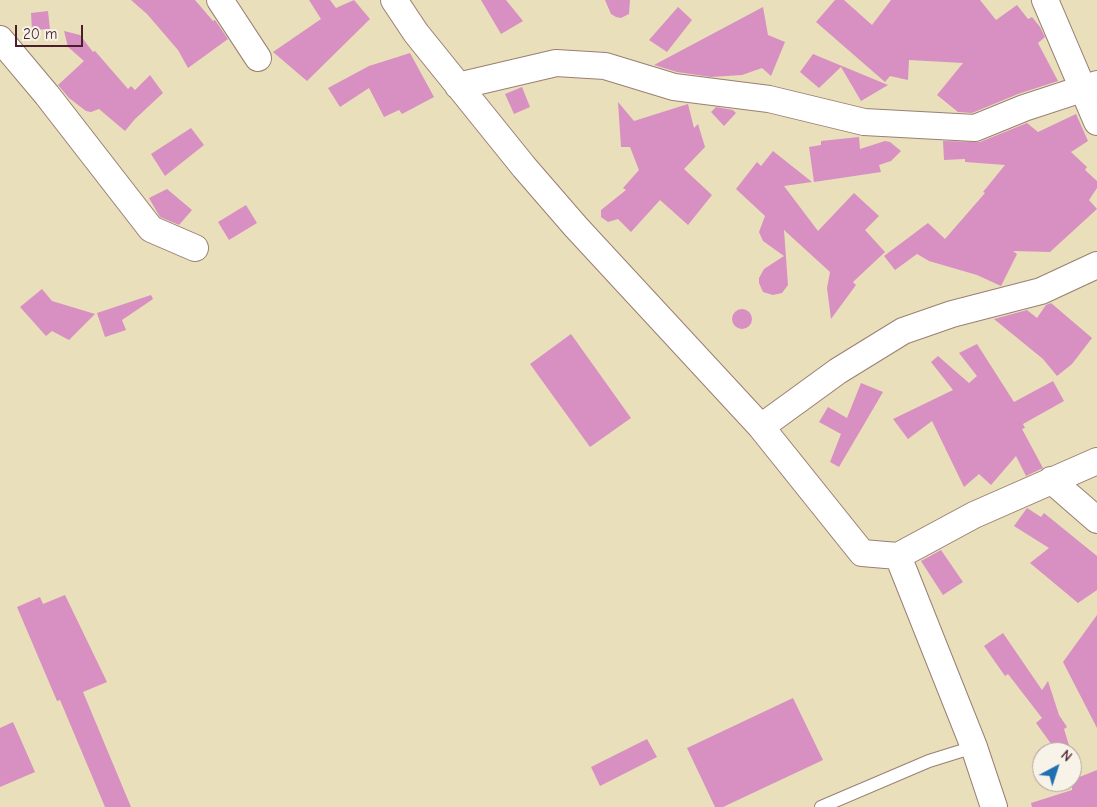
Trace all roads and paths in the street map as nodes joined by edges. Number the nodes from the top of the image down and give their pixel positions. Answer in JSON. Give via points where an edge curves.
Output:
{"nodes":[{"id":1,"x":220,"y":0,"type":"edge"},
{"id":2,"x":394,"y":0,"type":"edge"},
{"id":3,"x":1046,"y":0,"type":"edge"},
{"id":4,"x":0,"y":39,"type":"edge"},
{"id":5,"x":258,"y":58,"type":"dead end"},
{"id":6,"x":458,"y":86,"type":"junction"},
{"id":7,"x":1090,"y":87,"type":"edge"},
{"id":8,"x":1097,"y":122,"type":"edge"},
{"id":9,"x":195,"y":248,"type":"dead end"},
{"id":10,"x":1097,"y":265,"type":"edge"},
{"id":11,"x":761,"y":427,"type":"junction"},
{"id":12,"x":1097,"y":460,"type":"edge"},
{"id":13,"x":1051,"y":480,"type":"junction"},
{"id":14,"x":1097,"y":520,"type":"edge"},
{"id":15,"x":898,"y":556,"type":"junction"},
{"id":16,"x":974,"y":747,"type":"junction"},
{"id":17,"x":821,"y":807,"type":"edge"},
{"id":18,"x":994,"y":807,"type":"edge"}],
"edges":[{"from":1,"to":5,"type":"street"},
{"from":2,"to":6,"type":"street"},
{"from":3,"to":7,"type":"street"},
{"from":4,"to":9,"type":"street","via":[[48,95],[151,229]]},
{"from":6,"to":7,"type":"street","via":[[556,63],[605,66],[674,87],[769,99],[864,122],[975,128]]},
{"from":6,"to":11,"type":"street","via":[[576,227]]},
{"from":7,"to":8,"type":"street"},
{"from":10,"to":11,"type":"street","via":[[1040,291],[952,314],[903,331],[838,371]]},
{"from":11,"to":15,"type":"street","via":[[862,553]]},
{"from":12,"to":13,"type":"street"},
{"from":13,"to":14,"type":"street"},
{"from":13,"to":15,"type":"street","via":[[974,515]]},
{"from":15,"to":16,"type":"street"},
{"from":16,"to":17,"type":"lane","via":[[929,761]]},
{"from":16,"to":18,"type":"street"}]}
